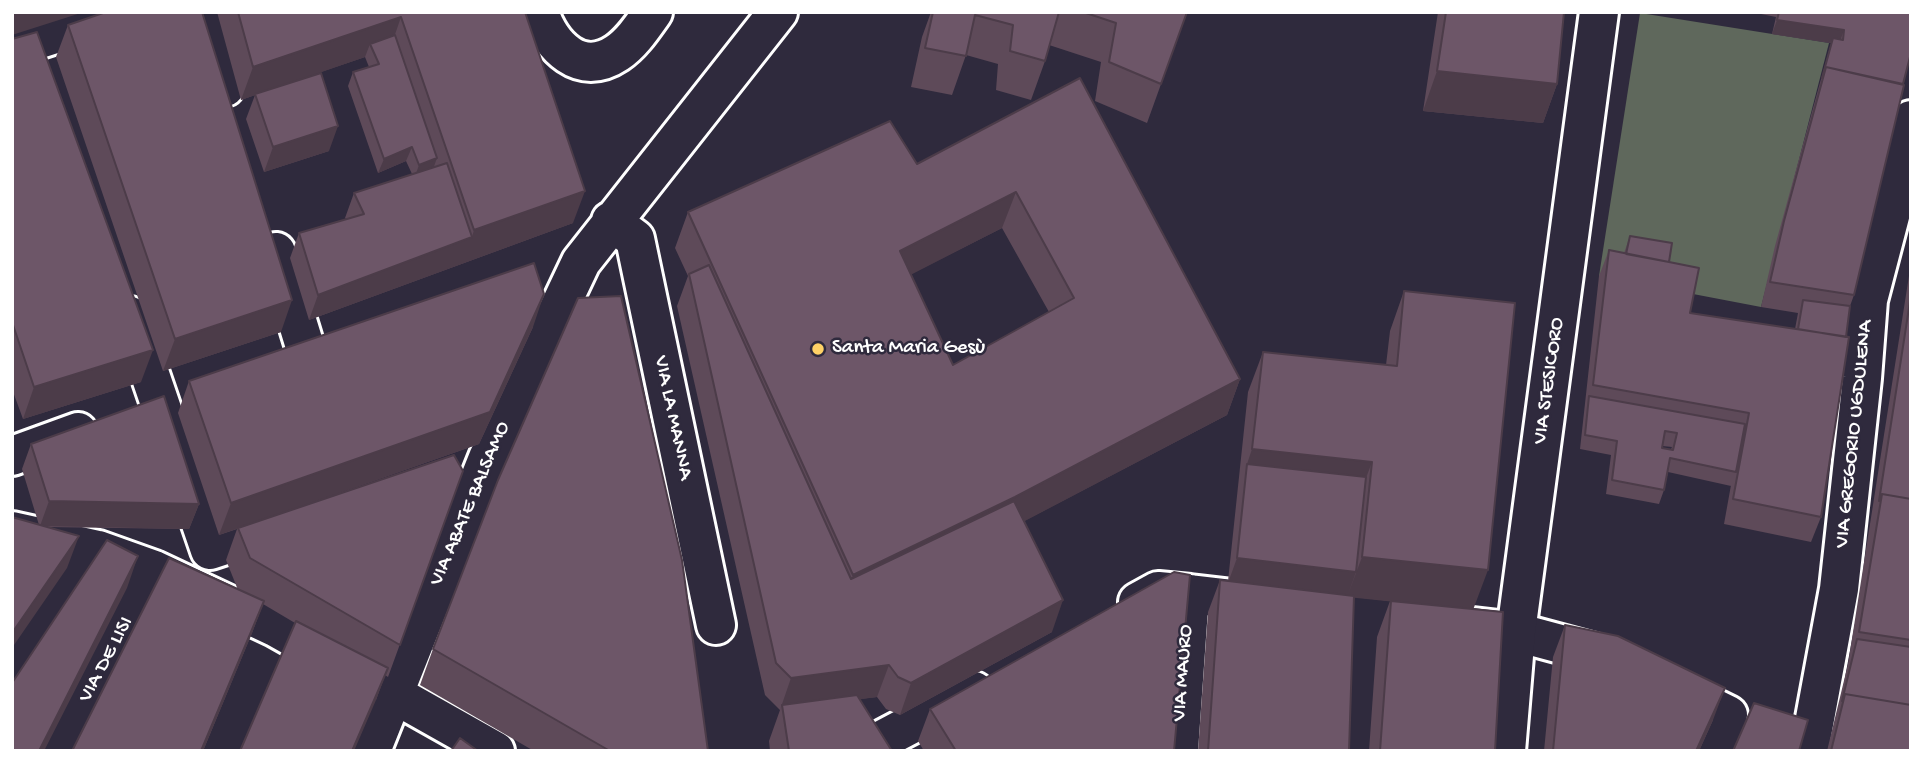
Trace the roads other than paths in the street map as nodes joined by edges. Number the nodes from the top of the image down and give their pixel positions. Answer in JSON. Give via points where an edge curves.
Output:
{"nodes":[{"id":1,"x":123,"y":12,"type":"edge"},
{"id":2,"x":202,"y":12,"type":"edge"},
{"id":3,"x":540,"y":12,"type":"edge"},
{"id":4,"x":653,"y":12,"type":"edge"},
{"id":5,"x":778,"y":12,"type":"edge"},
{"id":6,"x":1599,"y":12,"type":"edge"},
{"id":7,"x":22,"y":45,"type":"edge"},
{"id":8,"x":45,"y":80,"type":"edge"},
{"id":9,"x":234,"y":116,"type":"edge"},
{"id":10,"x":1911,"y":120,"type":"edge"},
{"id":11,"x":266,"y":220,"type":"edge"},
{"id":12,"x":611,"y":221,"type":"junction"},
{"id":13,"x":581,"y":262,"type":"junction"},
{"id":14,"x":541,"y":274,"type":"edge"},
{"id":15,"x":120,"y":286,"type":"edge"},
{"id":16,"x":345,"y":337,"type":"edge"},
{"id":17,"x":174,"y":397,"type":"junction"},
{"id":18,"x":12,"y":456,"type":"edge"},
{"id":19,"x":488,"y":458,"type":"junction"},
{"id":20,"x":449,"y":471,"type":"edge"},
{"id":21,"x":316,"y":515,"type":"edge"},
{"id":22,"x":12,"y":531,"type":"edge"},
{"id":23,"x":98,"y":550,"type":"junction"},
{"id":24,"x":154,"y":570,"type":"junction"},
{"id":25,"x":1190,"y":594,"type":"junction"},
{"id":26,"x":1362,"y":615,"type":"junction"},
{"id":27,"x":1111,"y":617,"type":"edge"},
{"id":28,"x":716,"y":625,"type":"dead end"},
{"id":29,"x":1516,"y":632,"type":"junction"},
{"id":30,"x":1005,"y":674,"type":"edge"},
{"id":31,"x":12,"y":678,"type":"edge"},
{"id":32,"x":393,"y":695,"type":"junction"},
{"id":33,"x":874,"y":744,"type":"edge"},
{"id":34,"x":59,"y":751,"type":"edge"},
{"id":35,"x":371,"y":751,"type":"edge"},
{"id":36,"x":495,"y":751,"type":"edge"},
{"id":37,"x":1179,"y":751,"type":"edge"},
{"id":38,"x":1356,"y":751,"type":"edge"},
{"id":39,"x":1506,"y":751,"type":"edge"},
{"id":40,"x":1712,"y":751,"type":"edge"},
{"id":41,"x":1809,"y":751,"type":"edge"}],
"edges":[{"from":1,"to":7,"type":"street"},
{"from":2,"to":9,"type":"street"},
{"from":3,"to":4,"type":"street","via":[[559,48],[587,61],[616,54]]},
{"from":5,"to":12,"type":"street","name":"VIA ABATE BALSAMO"},
{"from":6,"to":29,"type":"street","name":"VIA STESICORO"},
{"from":7,"to":8,"type":"street"},
{"from":10,"to":41,"type":"street","name":"VIA GREGORIO UGDULENA","via":[[1868,300],[1839,589]]},
{"from":11,"to":16,"type":"street","via":[[293,355]]},
{"from":12,"to":13,"type":"street","name":"VIA ABATE BALSAMO"},
{"from":12,"to":28,"type":"street","name":"VIA LA MANNA","via":[[635,239]]},
{"from":13,"to":14,"type":"street"},
{"from":13,"to":19,"type":"street","name":"VIA ABATE BALSAMO"},
{"from":15,"to":17,"type":"street"},
{"from":17,"to":18,"type":"street"},
{"from":17,"to":21,"type":"street","via":[[210,550]]},
{"from":19,"to":20,"type":"street"},
{"from":19,"to":32,"type":"street","name":"VIA ABATE BALSAMO"},
{"from":22,"to":23,"type":"street"},
{"from":23,"to":24,"type":"street"},
{"from":23,"to":31,"type":"street"},
{"from":24,"to":32,"type":"street","via":[[275,627]]},
{"from":24,"to":34,"type":"street","name":"VIA DE LISI"},
{"from":25,"to":26,"type":"street"},
{"from":25,"to":27,"type":"street","via":[[1158,591]]},
{"from":25,"to":37,"type":"street","name":"VIA MAURO"},
{"from":26,"to":29,"type":"street"},
{"from":26,"to":38,"type":"street"},
{"from":29,"to":39,"type":"street","name":"VIA STESICORO"},
{"from":29,"to":40,"type":"street","via":[[1610,657],[1728,715]]},
{"from":30,"to":33,"type":"street"},
{"from":32,"to":35,"type":"street","name":"VIA ABATE BALSAMO"},
{"from":32,"to":36,"type":"street"}]}
